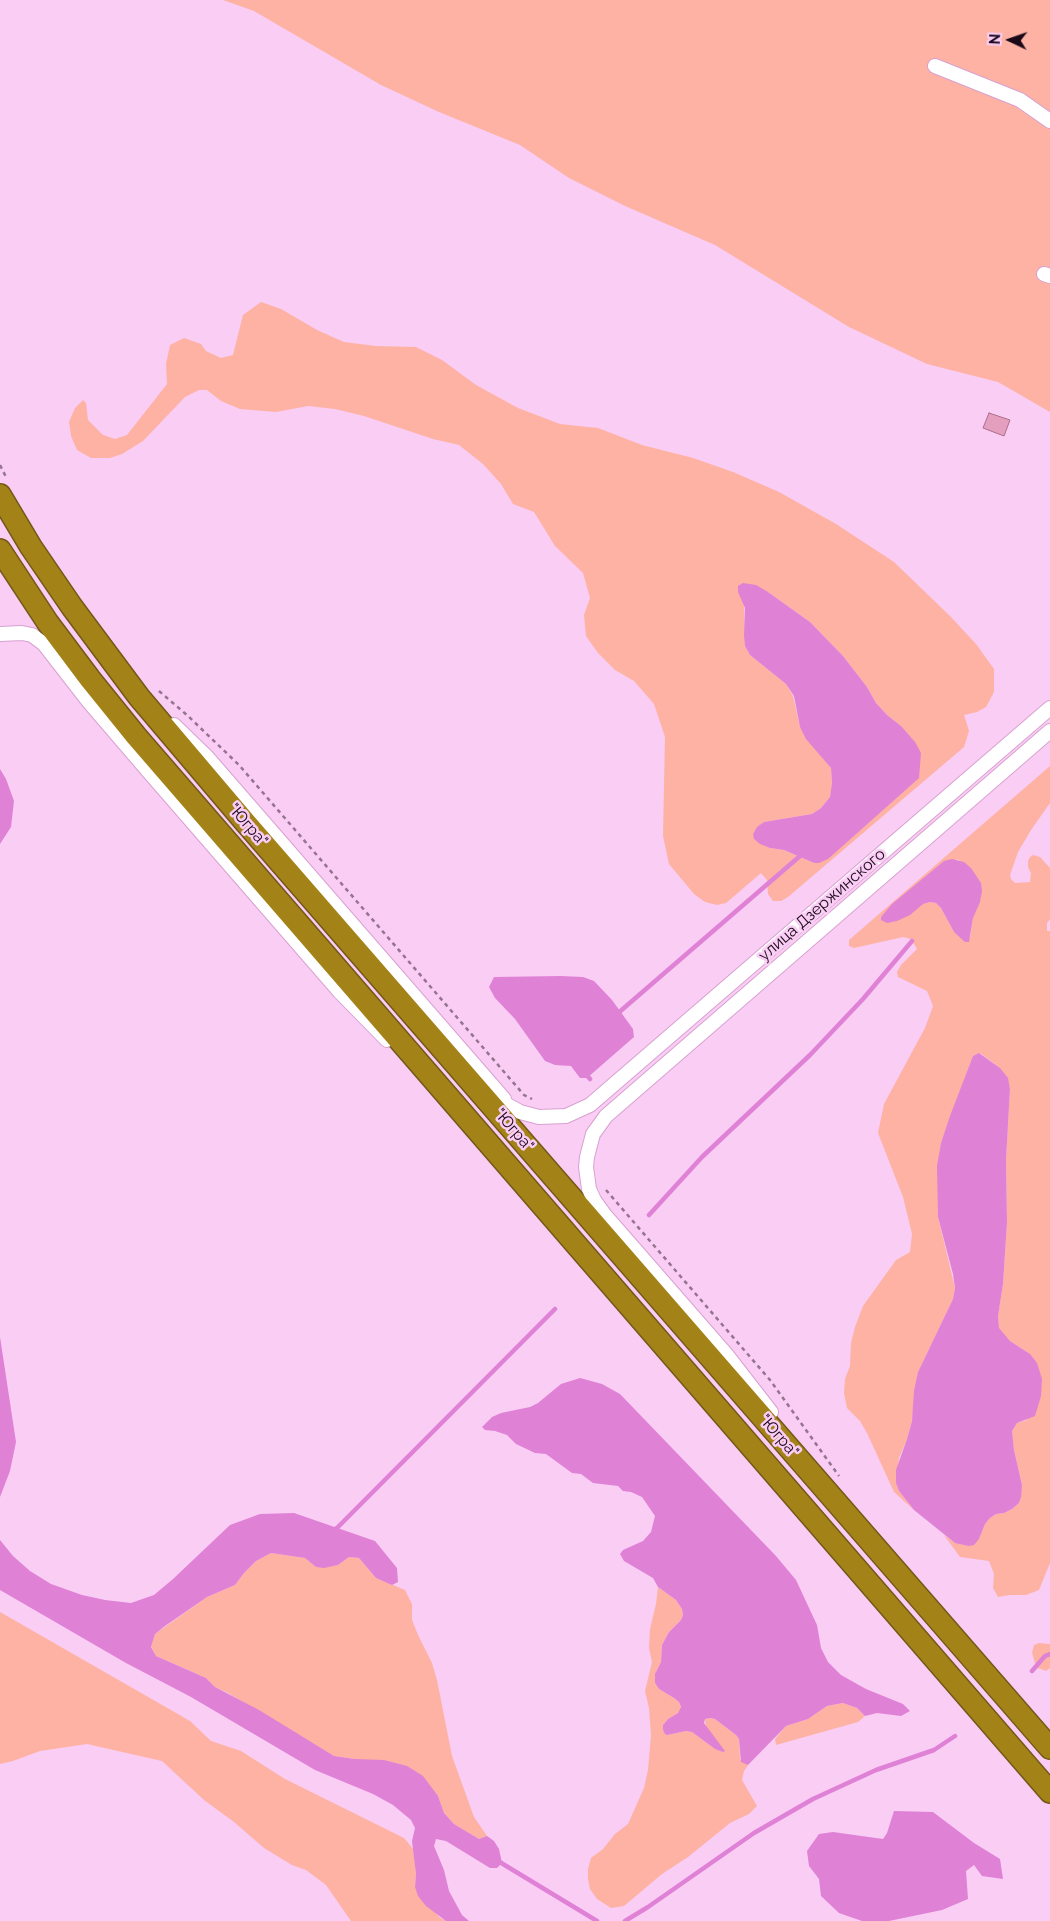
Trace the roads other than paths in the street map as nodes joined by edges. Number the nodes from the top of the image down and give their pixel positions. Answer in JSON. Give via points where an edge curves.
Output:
{"nodes":[{"id":1,"x":935,"y":66,"type":"dead end"},
{"id":2,"x":1050,"y":121,"type":"edge"},
{"id":3,"x":4,"y":488,"type":"edge"},
{"id":4,"x":0,"y":550,"type":"edge"},
{"id":5,"x":0,"y":634,"type":"edge"},
{"id":6,"x":128,"y":682,"type":"junction"},
{"id":7,"x":1050,"y":708,"type":"edge"},
{"id":8,"x":1050,"y":731,"type":"edge"},
{"id":9,"x":479,"y":1090,"type":"junction"},
{"id":10,"x":513,"y":1108,"type":"junction"},
{"id":11,"x":474,"y":1126,"type":"junction"},
{"id":12,"x":589,"y":1189,"type":"junction"},
{"id":13,"x":603,"y":1233,"type":"junction"},
{"id":14,"x":859,"y":1528,"type":"junction"},
{"id":15,"x":1050,"y":1748,"type":"edge"},
{"id":16,"x":1050,"y":1792,"type":"edge"}],
"edges":[{"from":1,"to":2,"type":"street","via":[[1020,100]]},
{"from":3,"to":6,"type":"highway","name":"\"Югра\"","via":[[36,554]]},
{"from":4,"to":11,"type":"highway","name":"\"Югра\"","via":[[48,623],[136,736]]},
{"from":5,"to":11,"type":"street","via":[[32,635],[44,644],[95,709],[339,991]]},
{"from":6,"to":9,"type":"highway","name":"\"Югра\"","via":[[245,822]]},
{"from":6,"to":10,"type":"street","via":[[207,757]]},
{"from":7,"to":10,"type":"street","name":"улица Дзержинского","via":[[594,1101],[580,1111],[560,1117],[539,1117]]},
{"from":8,"to":12,"type":"street","name":"улица Дзержинского","via":[[606,1116],[596,1127],[589,1144],[586,1167]]},
{"from":9,"to":10,"type":"street","name":"улица Дзержинского"},
{"from":9,"to":13,"type":"highway","name":"\"Югра\""},
{"from":11,"to":16,"type":"highway","name":"\"Югра\""},
{"from":12,"to":13,"type":"street"},
{"from":12,"to":14,"type":"street","via":[[604,1214],[726,1354]]},
{"from":13,"to":14,"type":"highway","name":"\"Югра\""},
{"from":14,"to":15,"type":"highway","name":"\"Югра\""}]}
